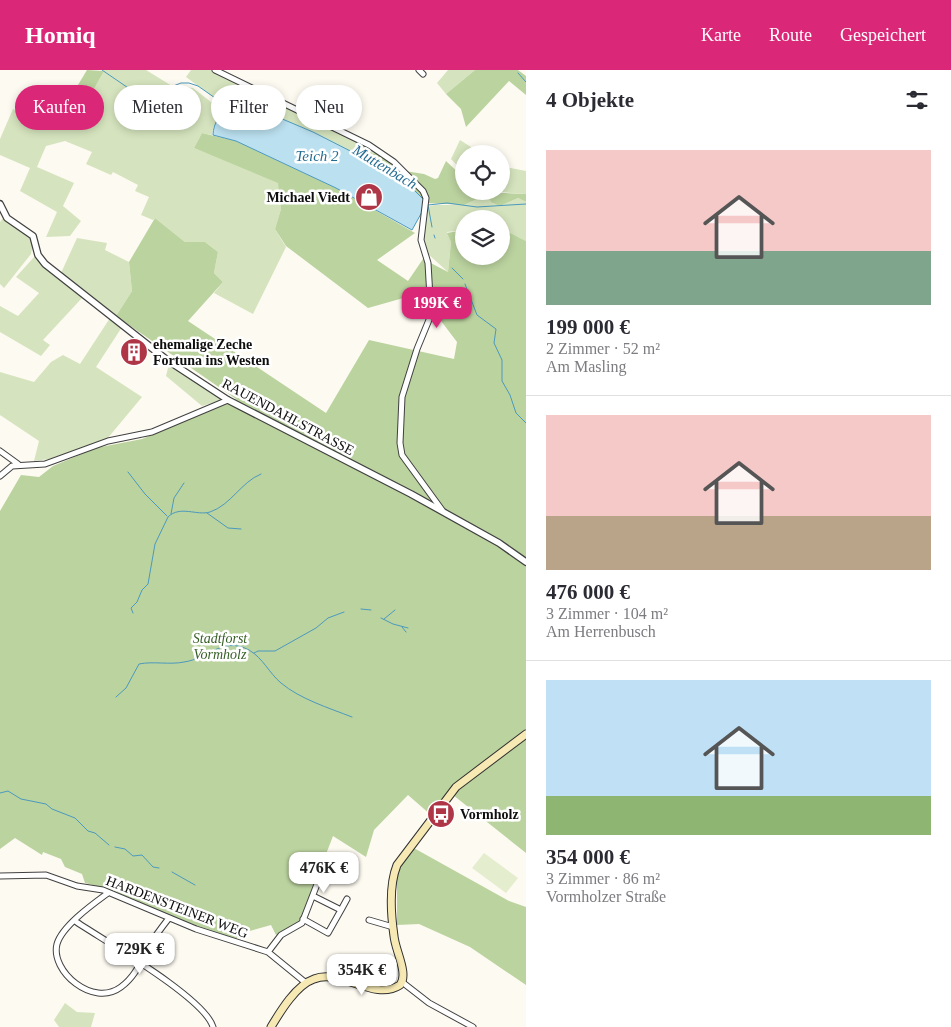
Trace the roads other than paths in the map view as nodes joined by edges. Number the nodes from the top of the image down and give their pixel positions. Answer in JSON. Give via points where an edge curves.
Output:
{"nodes":[{"id":1,"x":215,"y":70,"type":"edge"},
{"id":2,"x":0,"y":204,"type":"edge"},
{"id":3,"x":228,"y":400,"type":"junction"},
{"id":4,"x":0,"y":451,"type":"edge"},
{"id":5,"x":19,"y":464,"type":"junction"},
{"id":6,"x":0,"y":476,"type":"edge"},
{"id":7,"x":444,"y":513,"type":"junction"},
{"id":8,"x":526,"y":562,"type":"edge"},
{"id":9,"x":526,"y":734,"type":"edge"},
{"id":10,"x":326,"y":861,"type":"dead end"},
{"id":11,"x":0,"y":876,"type":"edge"},
{"id":12,"x":108,"y":893,"type":"junction"},
{"id":13,"x":313,"y":896,"type":"junction"},
{"id":14,"x":347,"y":899,"type":"dead end"},
{"id":15,"x":341,"y":910,"type":"junction"},
{"id":16,"x":169,"y":918,"type":"junction"},
{"id":17,"x":303,"y":919,"type":"junction"},
{"id":18,"x":369,"y":920,"type":"dead end"},
{"id":19,"x":75,"y":921,"type":"junction"},
{"id":20,"x":393,"y":927,"type":"junction"},
{"id":21,"x":268,"y":952,"type":"junction"},
{"id":22,"x":141,"y":964,"type":"junction"},
{"id":23,"x":402,"y":982,"type":"junction"},
{"id":24,"x":306,"y":983,"type":"junction"},
{"id":25,"x":212,"y":1027,"type":"edge"},
{"id":26,"x":270,"y":1027,"type":"edge"},
{"id":27,"x":473,"y":1027,"type":"edge"}],
"edges":[{"from":1,"to":7,"type":"street","via":[[369,145],[394,162],[423,191],[426,198],[421,240],[428,263],[431,315],[402,398],[400,443],[402,455]]},
{"from":2,"to":3,"type":"street","name":"RAUENDAHLSTRASSE","via":[[7,218],[33,236],[38,255],[45,264],[167,360]]},
{"from":3,"to":5,"type":"street","via":[[141,436],[108,441],[53,462]]},
{"from":3,"to":7,"type":"street","name":"RAUENDAHLSTRASSE"},
{"from":4,"to":5,"type":"street"},
{"from":5,"to":6,"type":"street"},
{"from":7,"to":8,"type":"street","name":"RAUENDAHLSTRASSE"},
{"from":9,"to":20,"type":"main road","via":[[456,787],[403,857],[394,880]]},
{"from":10,"to":13,"type":"street"},
{"from":11,"to":12,"type":"street","name":"HARDENSTEINER WEG","via":[[46,874]]},
{"from":12,"to":16,"type":"street","name":"HARDENSTEINER WEG"},
{"from":12,"to":19,"type":"street"},
{"from":13,"to":15,"type":"street"},
{"from":13,"to":17,"type":"street"},
{"from":14,"to":15,"type":"street"},
{"from":15,"to":17,"type":"street","via":[[328,933]]},
{"from":16,"to":21,"type":"street","name":"HARDENSTEINER WEG"},
{"from":16,"to":22,"type":"street"},
{"from":17,"to":21,"type":"street","via":[[300,925],[281,935]]},
{"from":18,"to":20,"type":"street"},
{"from":19,"to":22,"type":"street"},
{"from":19,"to":22,"type":"street","via":[[60,938],[56,952],[62,968],[80,987],[101,995],[111,992],[128,981]]},
{"from":20,"to":23,"type":"main road"},
{"from":21,"to":24,"type":"street","name":"HARDENSTEINER WEG"},
{"from":22,"to":25,"type":"street","via":[[198,1006]]},
{"from":23,"to":24,"type":"main road","via":[[388,990],[329,977]]},
{"from":23,"to":27,"type":"street","via":[[428,1004]]},
{"from":24,"to":26,"type":"main road"}]}
